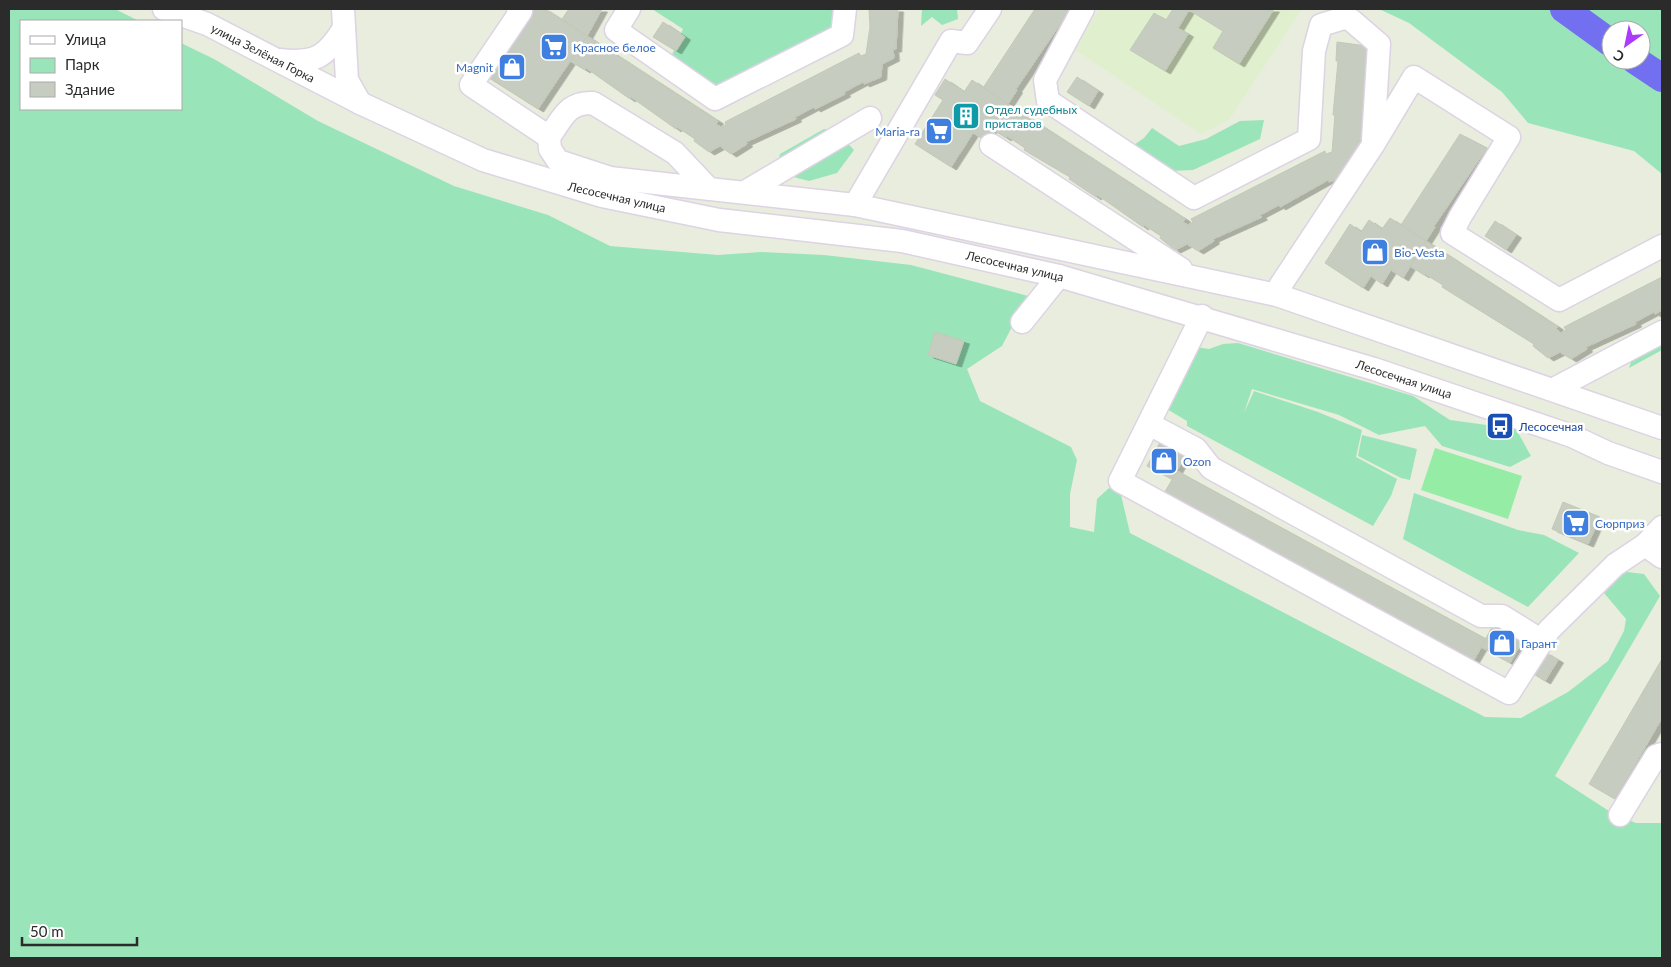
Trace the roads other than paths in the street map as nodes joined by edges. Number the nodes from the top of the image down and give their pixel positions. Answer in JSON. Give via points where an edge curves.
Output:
{"nodes":[{"id":1,"x":164,"y":9,"type":"edge"},
{"id":2,"x":518,"y":9,"type":"edge"},
{"id":3,"x":629,"y":9,"type":"edge"},
{"id":4,"x":845,"y":9,"type":"edge"},
{"id":5,"x":990,"y":9,"type":"edge"},
{"id":6,"x":1083,"y":9,"type":"edge"},
{"id":7,"x":343,"y":18,"type":"edge"},
{"id":8,"x":275,"y":60,"type":"junction"},
{"id":9,"x":360,"y":103,"type":"junction"},
{"id":10,"x":870,"y":118,"type":"dead end"},
{"id":11,"x":549,"y":136,"type":"junction"},
{"id":12,"x":1373,"y":145,"type":"junction"},
{"id":13,"x":991,"y":146,"type":"dead end"},
{"id":14,"x":709,"y":189,"type":"junction"},
{"id":15,"x":745,"y":192,"type":"junction"},
{"id":16,"x":855,"y":204,"type":"junction"},
{"id":17,"x":1662,"y":246,"type":"edge"},
{"id":18,"x":1059,"y":276,"type":"junction"},
{"id":19,"x":1192,"y":276,"type":"junction"},
{"id":20,"x":1276,"y":295,"type":"junction"},
{"id":21,"x":1202,"y":316,"type":"junction"},
{"id":22,"x":1022,"y":322,"type":"dead end"},
{"id":23,"x":1662,"y":332,"type":"edge"},
{"id":24,"x":1554,"y":389,"type":"junction"},
{"id":25,"x":1149,"y":424,"type":"junction"},
{"id":26,"x":1662,"y":428,"type":"edge"},
{"id":27,"x":1662,"y":472,"type":"edge"},
{"id":28,"x":1662,"y":527,"type":"edge"},
{"id":29,"x":1654,"y":551,"type":"edge"},
{"id":30,"x":1542,"y":641,"type":"junction"},
{"id":31,"x":1662,"y":754,"type":"edge"},
{"id":32,"x":1620,"y":815,"type":"dead end"}],
"edges":[{"from":1,"to":8,"type":"street","name":"улица Зелёная Горка","via":[[207,24]]},
{"from":2,"to":11,"type":"street","via":[[521,10],[472,84]]},
{"from":3,"to":4,"type":"street","via":[[616,30],[715,99],[842,35]]},
{"from":5,"to":16,"type":"street","via":[[967,43],[951,41]]},
{"from":6,"to":12,"type":"street","via":[[1045,80],[1048,101],[1194,198],[1309,139],[1314,50],[1321,25],[1344,18],[1351,20],[1378,44]]},
{"from":7,"to":8,"type":"street","via":[[332,47],[317,59]]},
{"from":7,"to":9,"type":"street","via":[[347,80]]},
{"from":8,"to":9,"type":"street","name":"улица Зелёная Горка"},
{"from":9,"to":18,"type":"street","name":"Лесосечная улица","via":[[483,160],[602,196],[719,220],[902,241]]},
{"from":10,"to":15,"type":"street"},
{"from":11,"to":14,"type":"street","via":[[550,149],[558,161],[610,178]]},
{"from":11,"to":14,"type":"street","via":[[570,108],[580,102],[593,103],[675,153]]},
{"from":12,"to":17,"type":"street","via":[[1414,76],[1509,137],[1452,233],[1559,300]]},
{"from":12,"to":20,"type":"street"},
{"from":13,"to":19,"type":"street"},
{"from":14,"to":15,"type":"street"},
{"from":15,"to":16,"type":"street"},
{"from":16,"to":19,"type":"street"},
{"from":18,"to":21,"type":"street","name":"Лесосечная улица"},
{"from":18,"to":22,"type":"street"},
{"from":19,"to":20,"type":"street"},
{"from":20,"to":24,"type":"street"},
{"from":21,"to":25,"type":"street"},
{"from":21,"to":27,"type":"street","name":"Лесосечная улица","via":[[1441,391],[1572,436]]},
{"from":23,"to":24,"type":"street"},
{"from":24,"to":26,"type":"street"},
{"from":25,"to":30,"type":"street","via":[[1196,449],[1211,468],[1481,616],[1502,616]]},
{"from":25,"to":30,"type":"street","via":[[1120,481],[1134,490],[1509,694]]},
{"from":28,"to":29,"type":"street"},
{"from":29,"to":30,"type":"street","via":[[1616,565],[1549,630]]},
{"from":31,"to":32,"type":"street","via":[[1656,756]]}]}
